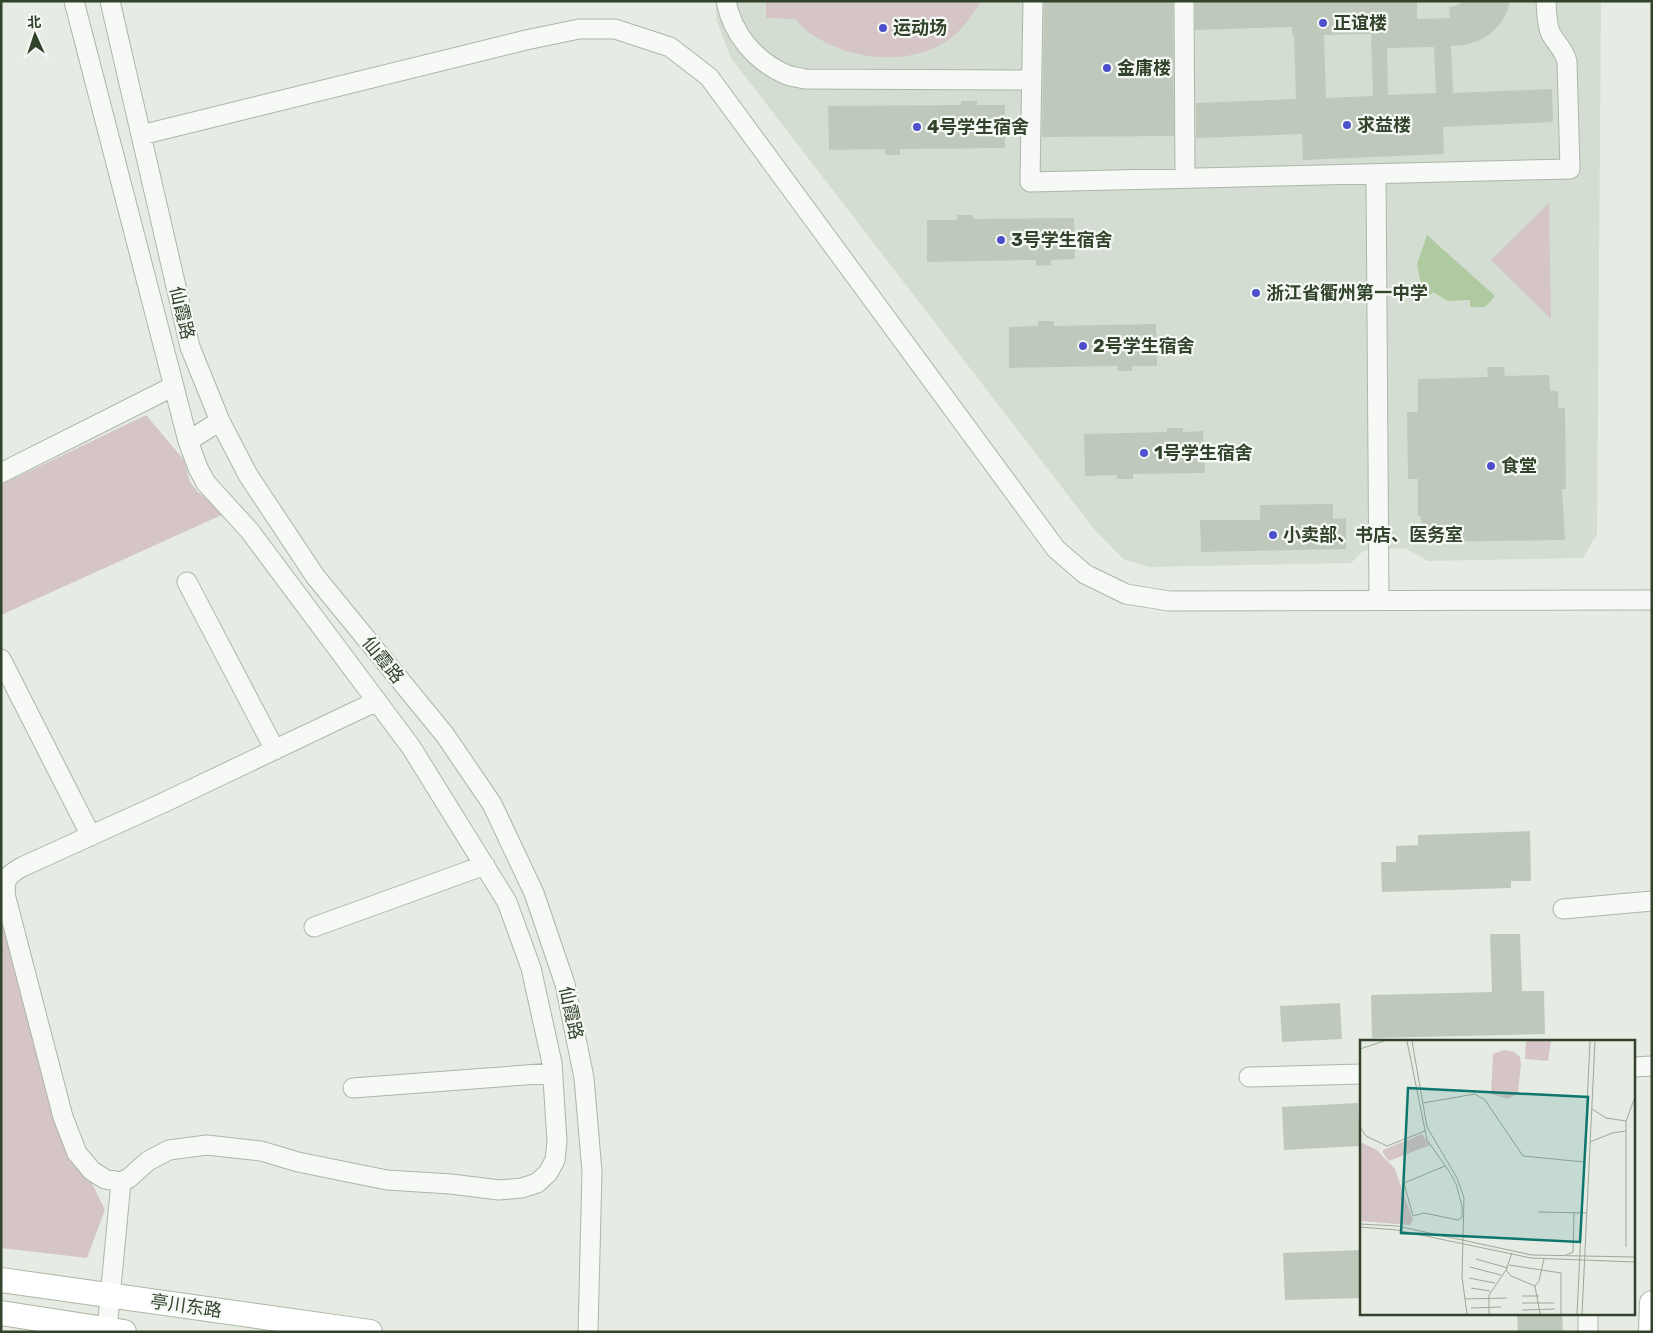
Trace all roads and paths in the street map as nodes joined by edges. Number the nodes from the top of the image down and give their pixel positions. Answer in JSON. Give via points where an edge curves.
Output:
{"nodes":[{"id":1,"x":74,"y":1,"type":"edge"},
{"id":2,"x":110,"y":1,"type":"edge"},
{"id":3,"x":726,"y":1,"type":"edge"},
{"id":4,"x":1032,"y":1,"type":"edge"},
{"id":5,"x":1184,"y":1,"type":"edge"},
{"id":6,"x":1546,"y":1,"type":"edge"},
{"id":7,"x":1032,"y":80,"type":"junction"},
{"id":8,"x":141,"y":135,"type":"junction"},
{"id":9,"x":1376,"y":174,"type":"junction"},
{"id":10,"x":1185,"y":178,"type":"junction"},
{"id":11,"x":174,"y":386,"type":"junction"},
{"id":12,"x":220,"y":421,"type":"junction"},
{"id":13,"x":188,"y":441,"type":"junction"},
{"id":14,"x":1,"y":473,"type":"edge"},
{"id":15,"x":187,"y":582,"type":"dead end"},
{"id":16,"x":1380,"y":600,"type":"junction"},
{"id":17,"x":1652,"y":600,"type":"edge"},
{"id":18,"x":1,"y":659,"type":"edge"},
{"id":19,"x":377,"y":701,"type":"junction"},
{"id":20,"x":275,"y":750,"type":"junction"},
{"id":21,"x":91,"y":836,"type":"junction"},
{"id":22,"x":485,"y":865,"type":"junction"},
{"id":23,"x":1652,"y":901,"type":"edge"},
{"id":24,"x":1563,"y":909,"type":"dead end"},
{"id":25,"x":314,"y":927,"type":"dead end"},
{"id":26,"x":1636,"y":1066,"type":"edge"},
{"id":27,"x":1652,"y":1066,"type":"edge"},
{"id":28,"x":552,"y":1073,"type":"junction"},
{"id":29,"x":1360,"y":1074,"type":"edge"},
{"id":30,"x":1249,"y":1077,"type":"dead end"},
{"id":31,"x":353,"y":1088,"type":"dead end"},
{"id":32,"x":121,"y":1182,"type":"junction"},
{"id":33,"x":1,"y":1280,"type":"edge"},
{"id":34,"x":110,"y":1295,"type":"junction"},
{"id":35,"x":1652,"y":1303,"type":"edge"},
{"id":36,"x":1,"y":1313,"type":"edge"},
{"id":37,"x":1588,"y":1316,"type":"edge"},
{"id":38,"x":116,"y":1330,"type":"edge"},
{"id":39,"x":370,"y":1332,"type":"edge"},
{"id":40,"x":588,"y":1332,"type":"edge"},
{"id":41,"x":1588,"y":1332,"type":"edge"},
{"id":42,"x":1651,"y":1332,"type":"edge"}],
"edges":[{"from":1,"to":11,"type":"street"},
{"from":2,"to":8,"type":"street","name":"仙霞路"},
{"from":3,"to":7,"type":"street","via":[[729,16],[741,38],[762,60],[786,74],[804,79]]},
{"from":4,"to":7,"type":"street"},
{"from":5,"to":10,"type":"street"},
{"from":6,"to":9,"type":"street","via":[[1549,29],[1567,62],[1570,169]]},
{"from":7,"to":10,"type":"street","via":[[1030,182]]},
{"from":8,"to":12,"type":"street","name":"仙霞路","via":[[190,347]]},
{"from":8,"to":16,"type":"street","via":[[579,29],[615,30],[670,47],[710,77],[1056,549],[1085,574],[1126,594],[1169,601]]},
{"from":9,"to":10,"type":"street"},
{"from":9,"to":16,"type":"street"},
{"from":11,"to":13,"type":"street"},
{"from":11,"to":14,"type":"street"},
{"from":12,"to":13,"type":"street"},
{"from":12,"to":40,"type":"street","name":"仙霞路","via":[[248,475],[315,576],[445,735],[492,804],[534,893],[565,984],[584,1078],[592,1172]]},
{"from":13,"to":19,"type":"street","via":[[206,483],[249,530]]},
{"from":15,"to":20,"type":"street"},
{"from":16,"to":17,"type":"street"},
{"from":18,"to":21,"type":"street"},
{"from":19,"to":20,"type":"street"},
{"from":19,"to":22,"type":"street","via":[[411,747]]},
{"from":20,"to":21,"type":"street"},
{"from":21,"to":32,"type":"street","via":[[14,872],[4,887],[63,1117],[76,1153],[92,1171],[105,1179]]},
{"from":22,"to":25,"type":"street"},
{"from":22,"to":28,"type":"street","via":[[507,902],[532,968]]},
{"from":23,"to":24,"type":"street"},
{"from":26,"to":27,"type":"street"},
{"from":28,"to":31,"type":"street"},
{"from":28,"to":32,"type":"street","via":[[557,1142],[555,1160],[543,1178],[522,1188],[499,1190],[387,1180],[261,1151],[207,1145],[169,1150]]},
{"from":29,"to":30,"type":"street"},
{"from":32,"to":34,"type":"street"},
{"from":33,"to":34,"type":"main road","name":"亭川东路"},
{"from":34,"to":38,"type":"street"},
{"from":34,"to":39,"type":"main road","name":"亭川东路"},
{"from":35,"to":42,"type":"main road"},
{"from":36,"to":38,"type":"main road"},
{"from":37,"to":41,"type":"street"}]}
